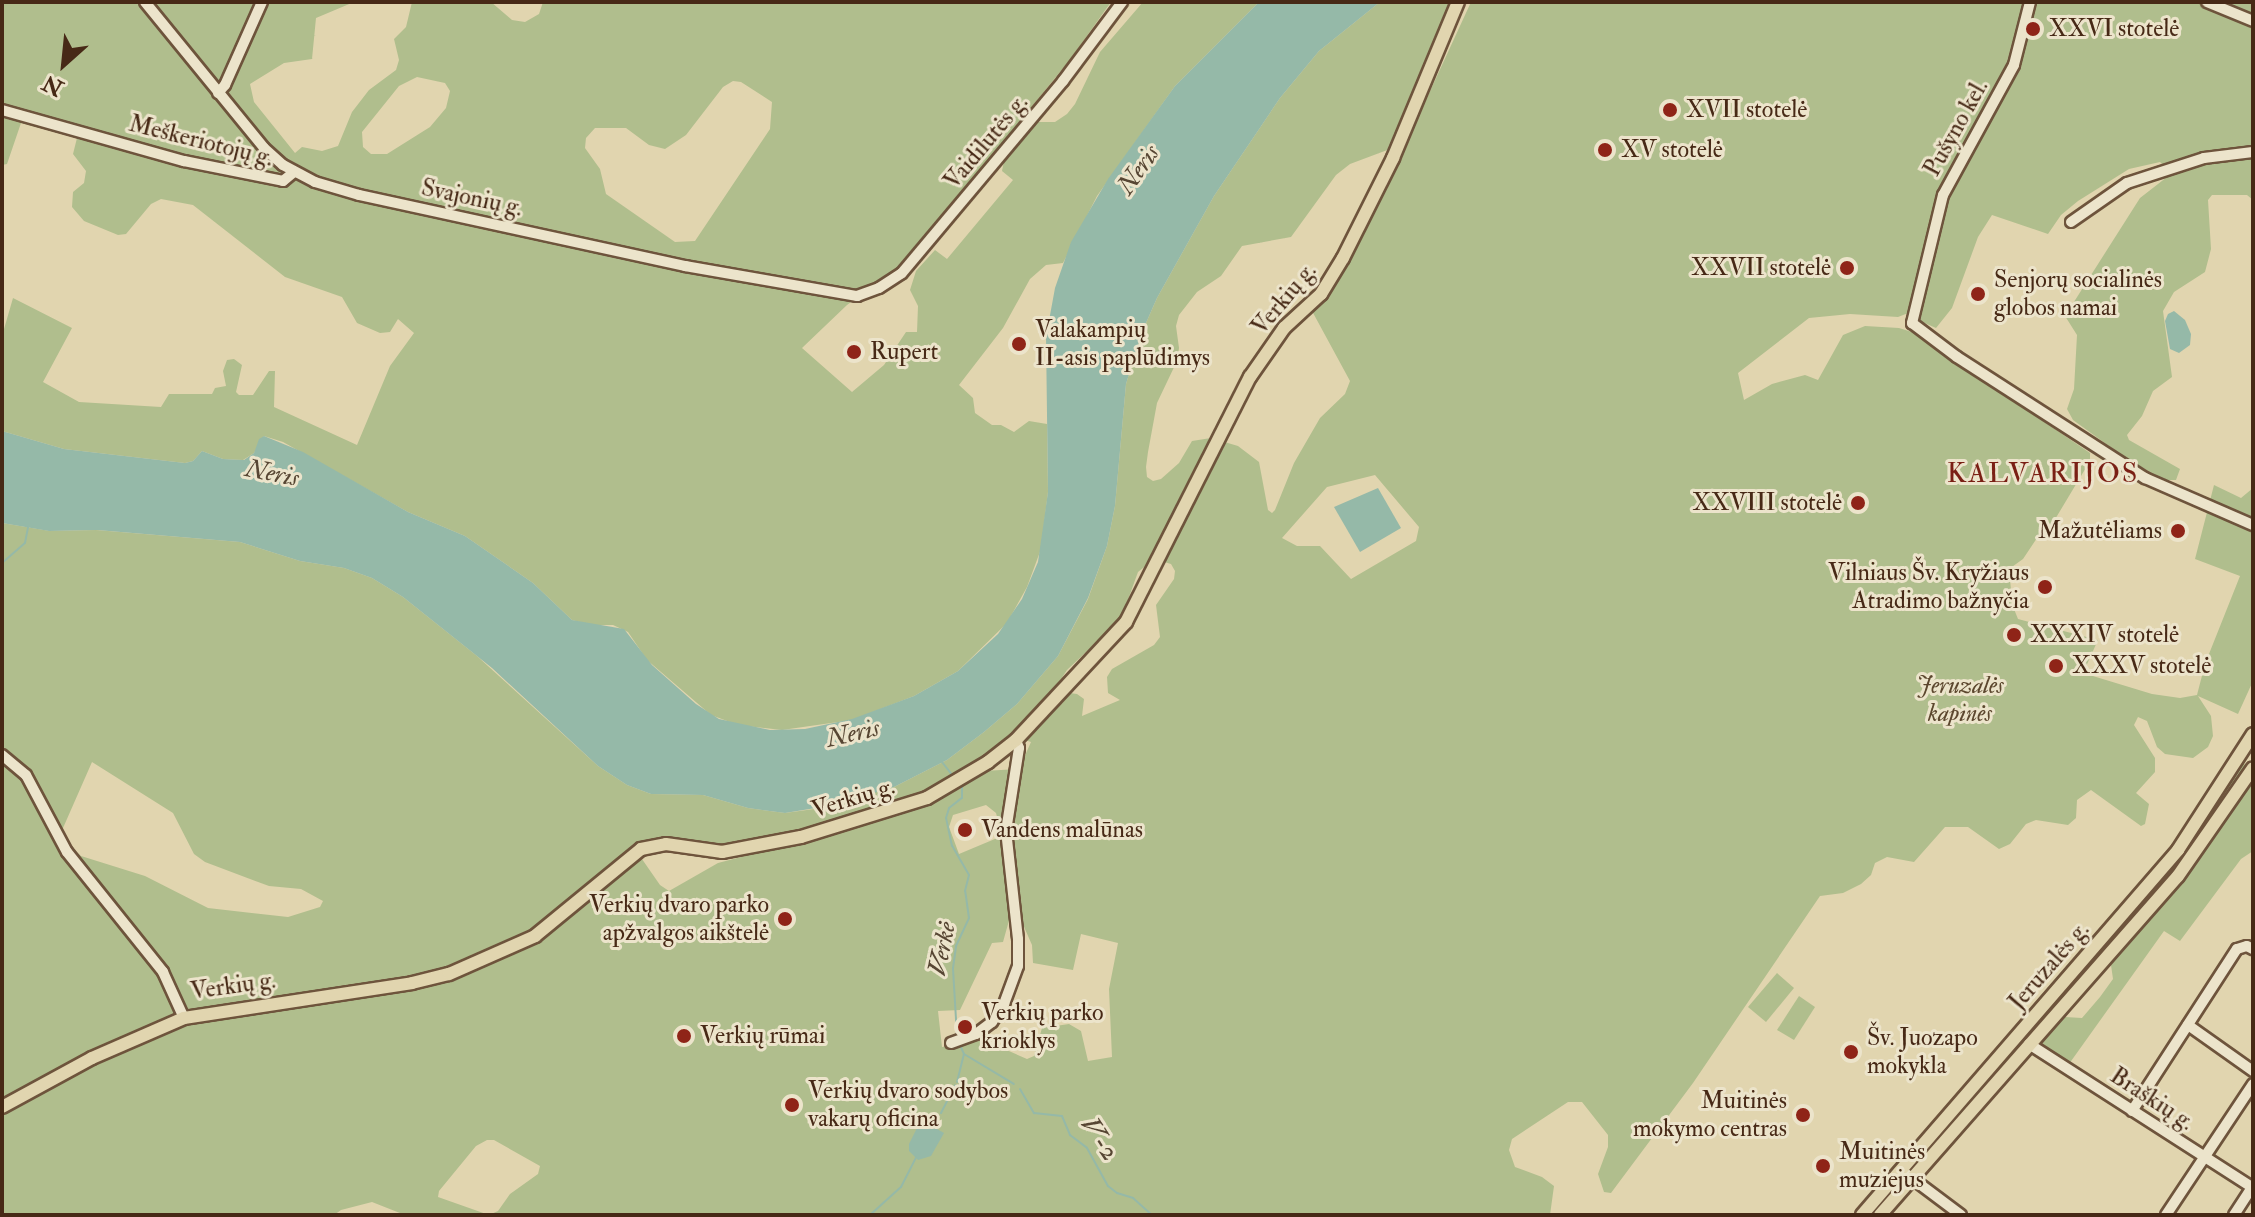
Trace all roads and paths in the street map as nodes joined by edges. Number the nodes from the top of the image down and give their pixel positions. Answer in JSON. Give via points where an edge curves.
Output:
{"nodes":[{"id":1,"x":145,"y":2,"type":"edge"},
{"id":2,"x":262,"y":2,"type":"edge"},
{"id":3,"x":1122,"y":2,"type":"edge"},
{"id":4,"x":1458,"y":2,"type":"edge"},
{"id":5,"x":2030,"y":2,"type":"edge"},
{"id":6,"x":2207,"y":2,"type":"edge"},
{"id":7,"x":2253,"y":21,"type":"edge"},
{"id":8,"x":218,"y":93,"type":"junction"},
{"id":9,"x":2,"y":110,"type":"edge"},
{"id":10,"x":2253,"y":152,"type":"edge"},
{"id":11,"x":294,"y":172,"type":"junction"},
{"id":12,"x":2071,"y":222,"type":"dead end"},
{"id":13,"x":867,"y":294,"type":"joint"},
{"id":14,"x":2253,"y":525,"type":"edge"},
{"id":15,"x":2253,"y":734,"type":"edge"},
{"id":16,"x":1016,"y":740,"type":"junction"},
{"id":17,"x":2,"y":755,"type":"edge"},
{"id":18,"x":2248,"y":757,"type":"edge"},
{"id":19,"x":2253,"y":768,"type":"edge"},
{"id":20,"x":2248,"y":947,"type":"edge"},
{"id":21,"x":184,"y":1018,"type":"junction"},
{"id":22,"x":2188,"y":1025,"type":"junction"},
{"id":23,"x":2017,"y":1035,"type":"junction"},
{"id":24,"x":951,"y":1043,"type":"dead end"},
{"id":25,"x":2029,"y":1044,"type":"junction"},
{"id":26,"x":2253,"y":1071,"type":"edge"},
{"id":27,"x":2253,"y":1084,"type":"edge"},
{"id":28,"x":2,"y":1107,"type":"edge"},
{"id":29,"x":2132,"y":1111,"type":"junction"},
{"id":30,"x":2204,"y":1157,"type":"junction"},
{"id":31,"x":1906,"y":1175,"type":"junction"},
{"id":32,"x":2253,"y":1187,"type":"edge"},
{"id":33,"x":1862,"y":1215,"type":"edge"},
{"id":34,"x":1880,"y":1215,"type":"edge"},
{"id":35,"x":1961,"y":1215,"type":"edge"},
{"id":36,"x":2166,"y":1215,"type":"edge"},
{"id":37,"x":2234,"y":1215,"type":"edge"}],
"edges":[{"from":1,"to":8,"type":"street","name":"Svajonių g."},
{"from":2,"to":8,"type":"street"},
{"from":3,"to":13,"type":"street","name":"Vaidilutės g.","via":[[928,244],[902,273]]},
{"from":4,"to":16,"type":"main road","name":"Verkių g.","via":[[1393,158],[1348,247],[1321,294],[1284,328],[1245,387],[1134,610],[1117,635]]},
{"from":5,"to":14,"type":"street","name":"Pušyno kel.","via":[[2014,65],[1943,195],[1912,323],[2145,478]]},
{"from":6,"to":7,"type":"street"},
{"from":8,"to":11,"type":"street","name":"Svajonių g.","via":[[264,148]]},
{"from":9,"to":11,"type":"street","name":"Meškeriotojų g.","via":[[184,161],[283,181]]},
{"from":10,"to":12,"type":"street","via":[[2204,158],[2127,183]]},
{"from":11,"to":13,"type":"street","name":"Svajonių g.","via":[[359,195],[685,266],[845,296]]},
{"from":15,"to":18,"type":"main road","name":"Jeruzalės g."},
{"from":16,"to":21,"type":"main road","name":"Verkių g.","via":[[942,792],[861,820],[740,850],[708,852],[666,844],[641,849],[535,936],[449,974]]},
{"from":16,"to":24,"type":"street","via":[[1006,831],[1018,966],[999,1013],[982,1030]]},
{"from":17,"to":21,"type":"street","name":"Verkių g.","via":[[26,775],[67,852],[163,972]]},
{"from":18,"to":23,"type":"main road","name":"Jeruzalės g.","via":[[2178,850]]},
{"from":19,"to":25,"type":"main road","name":"Jeruzalės g.","via":[[2178,876]]},
{"from":20,"to":22,"type":"street","via":[[2237,949]]},
{"from":21,"to":28,"type":"main road","via":[[92,1058]]},
{"from":22,"to":26,"type":"street"},
{"from":22,"to":29,"type":"street"},
{"from":23,"to":25,"type":"main road"},
{"from":23,"to":31,"type":"main road","name":"Jeruzalės g."},
{"from":25,"to":29,"type":"street","name":"Braškių g."},
{"from":25,"to":31,"type":"main road","name":"Jeruzalės g."},
{"from":27,"to":30,"type":"street"},
{"from":29,"to":30,"type":"street","name":"Braškių g."},
{"from":30,"to":32,"type":"street","name":"Braškių g."},
{"from":30,"to":36,"type":"street"},
{"from":31,"to":33,"type":"main road","name":"Jeruzalės g."},
{"from":31,"to":34,"type":"main road","name":"Jeruzalės g."},
{"from":31,"to":35,"type":"street"},
{"from":32,"to":37,"type":"street"}]}
